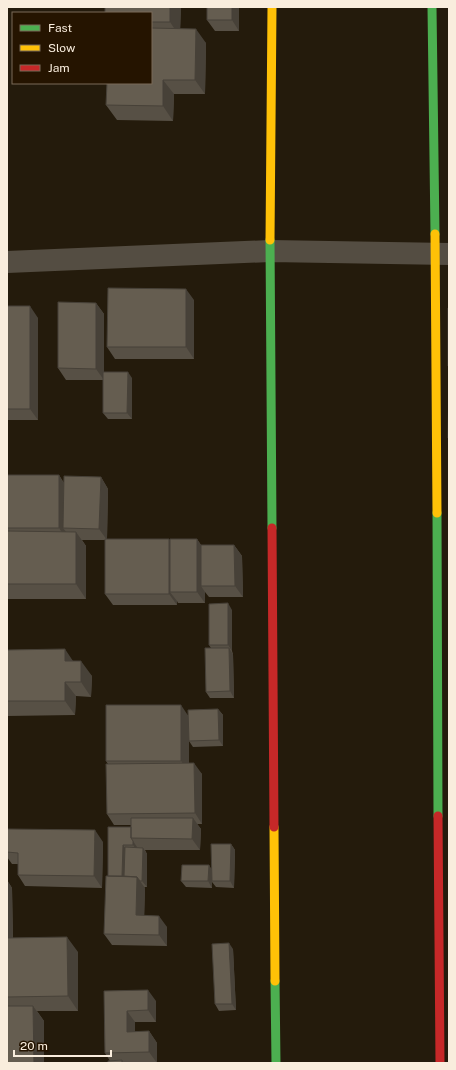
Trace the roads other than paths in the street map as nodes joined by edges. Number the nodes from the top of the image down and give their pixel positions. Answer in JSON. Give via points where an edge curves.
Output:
{"nodes":[{"id":1,"x":272,"y":7,"type":"edge"},
{"id":2,"x":432,"y":7,"type":"edge"},
{"id":3,"x":270,"y":252,"type":"junction"},
{"id":4,"x":442,"y":254,"type":"edge"},
{"id":5,"x":7,"y":262,"type":"edge"},
{"id":6,"x":276,"y":1063,"type":"edge"},
{"id":7,"x":440,"y":1063,"type":"edge"}],
"edges":[{"from":1,"to":3,"type":"street"},
{"from":2,"to":4,"type":"street"},
{"from":3,"to":4,"type":"street"},
{"from":3,"to":5,"type":"street"},
{"from":3,"to":6,"type":"street"},
{"from":4,"to":7,"type":"street"}]}
